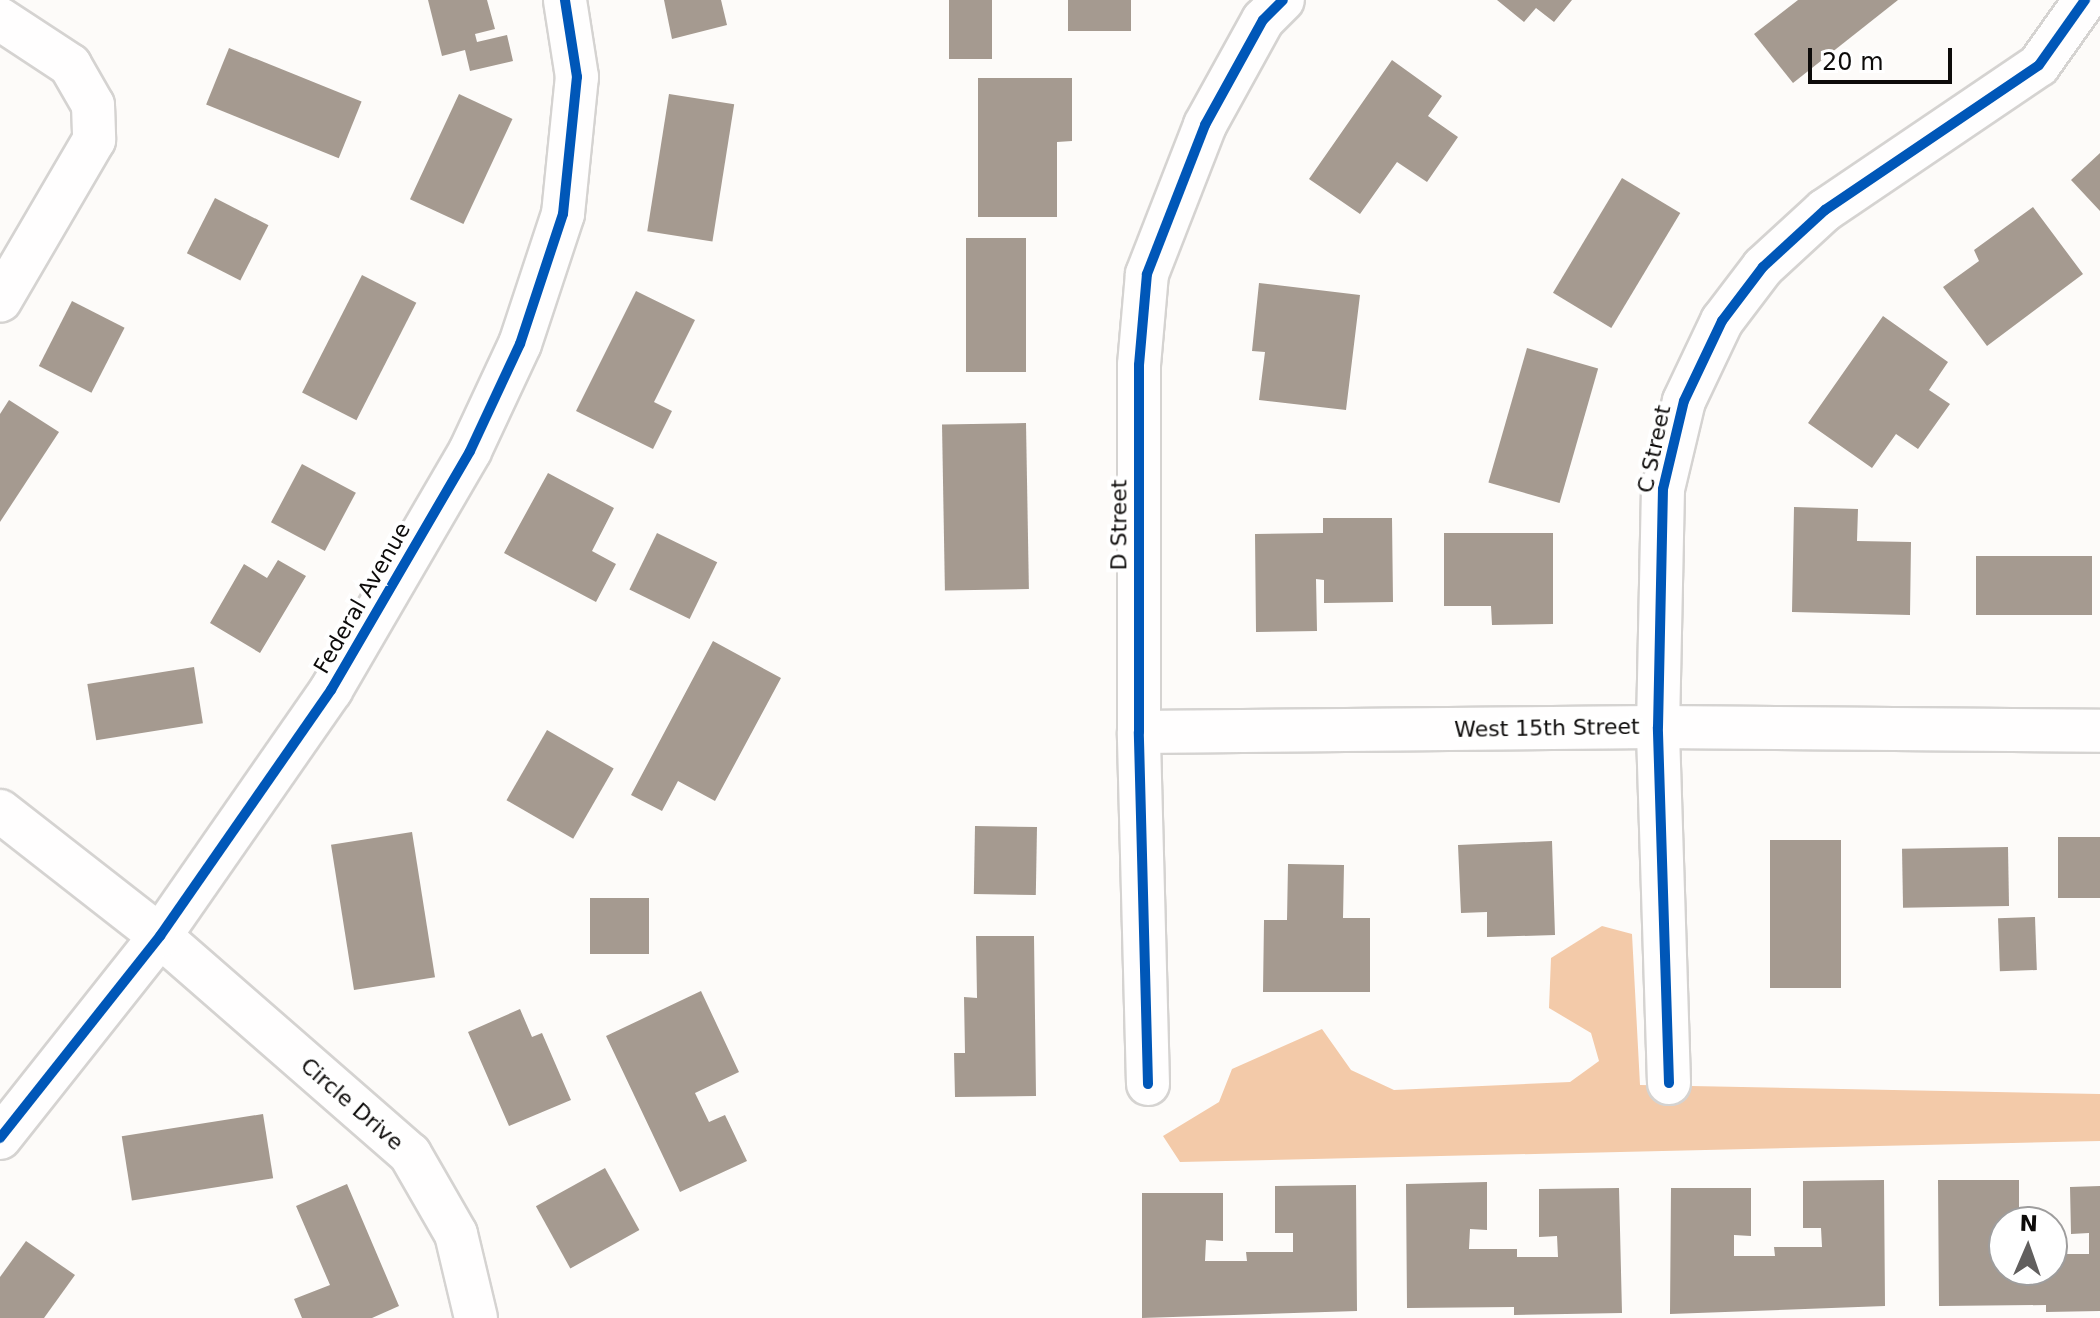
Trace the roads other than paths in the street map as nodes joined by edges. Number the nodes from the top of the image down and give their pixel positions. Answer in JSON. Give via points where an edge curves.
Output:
{"nodes":[{"id":1,"x":565,"y":0,"type":"edge"},
{"id":2,"x":1283,"y":0,"type":"edge"},
{"id":3,"x":2085,"y":0,"type":"edge"},
{"id":4,"x":0,"y":19,"type":"edge"},
{"id":5,"x":0,"y":301,"type":"edge"},
{"id":6,"x":1658,"y":727,"type":"junction"},
{"id":7,"x":2100,"y":731,"type":"edge"},
{"id":8,"x":1139,"y":732,"type":"junction"},
{"id":9,"x":0,"y":811,"type":"edge"},
{"id":10,"x":160,"y":936,"type":"junction"},
{"id":11,"x":1669,"y":1083,"type":"dead end"},
{"id":12,"x":1148,"y":1084,"type":"dead end"},
{"id":13,"x":0,"y":1138,"type":"edge"},
{"id":14,"x":476,"y":1318,"type":"edge"}],
"edges":[{"from":1,"to":10,"type":"street","name":"Federal Avenue","via":[[577,77],[563,214],[520,344],[470,451],[331,690]]},
{"from":2,"to":8,"type":"street","name":"D Street","via":[[1263,20],[1205,125],[1147,274],[1139,365]]},
{"from":3,"to":6,"type":"street","name":"C Street","via":[[2039,65],[1825,210],[1763,267],[1722,321],[1684,401],[1663,489]]},
{"from":4,"to":5,"type":"street","via":[[70,65],[93,105],[94,140]]},
{"from":6,"to":7,"type":"street","name":"West 15th Street"},
{"from":6,"to":8,"type":"street","name":"West 15th Street"},
{"from":6,"to":11,"type":"street","name":"C Street"},
{"from":8,"to":12,"type":"street","name":"D Street"},
{"from":9,"to":10,"type":"street","name":"Circle Drive"},
{"from":10,"to":13,"type":"street","name":"Federal Avenue"},
{"from":10,"to":14,"type":"street","name":"Circle Drive","via":[[410,1154],[456,1234]]}]}
